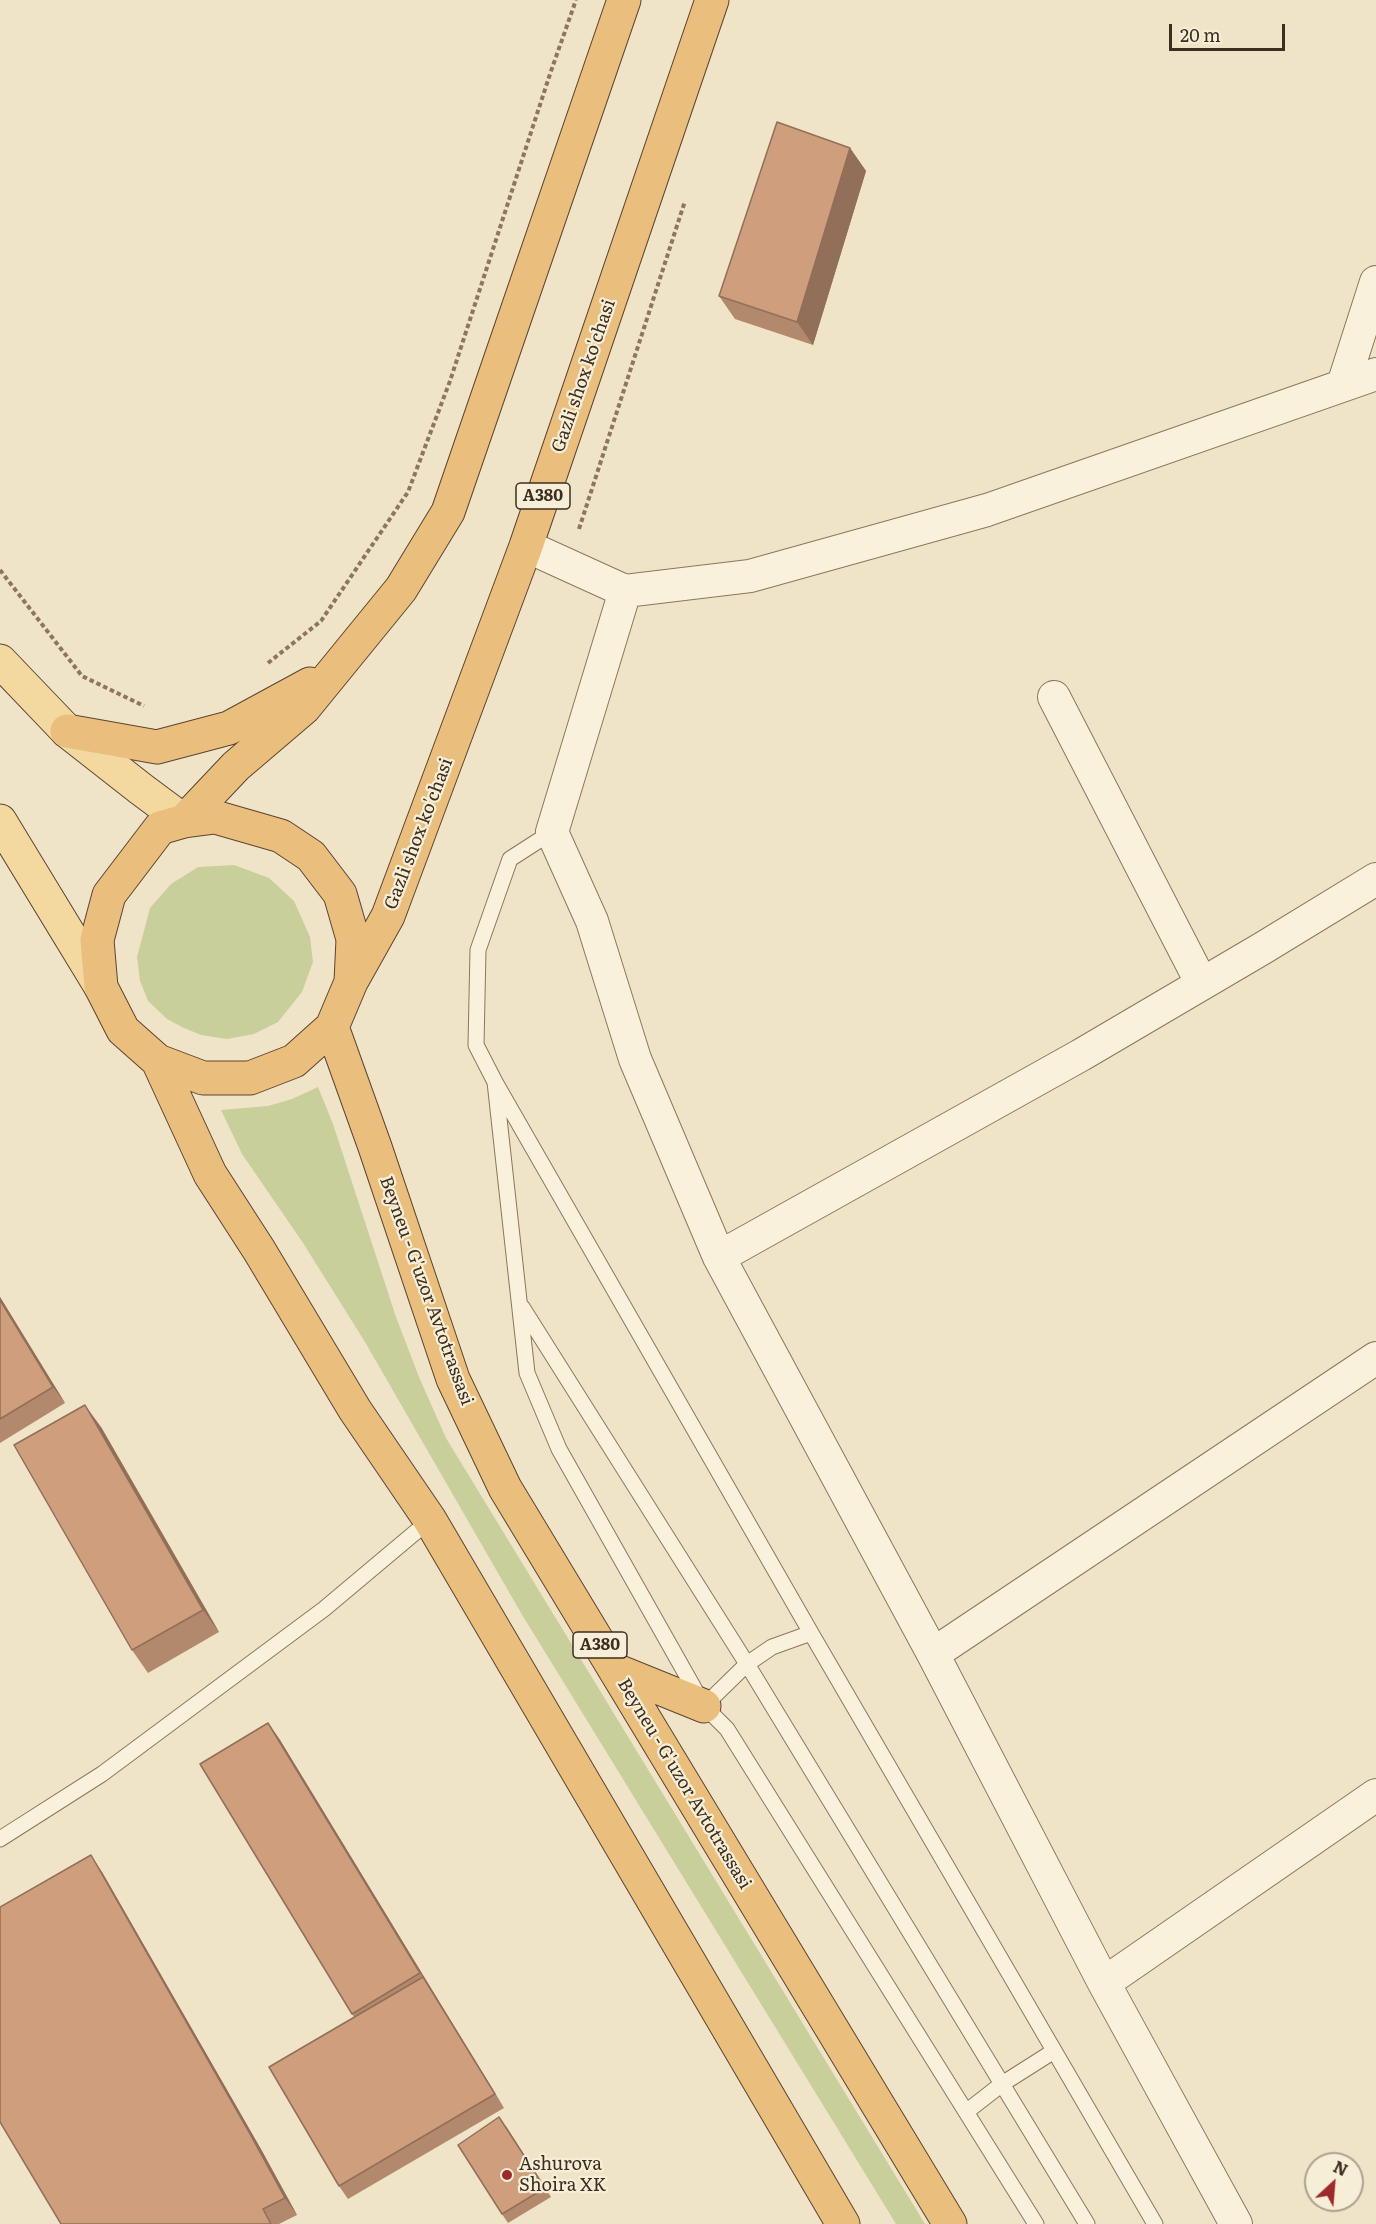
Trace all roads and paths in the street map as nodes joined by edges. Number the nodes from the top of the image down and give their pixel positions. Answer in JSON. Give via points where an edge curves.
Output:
{"nodes":[{"id":1,"x":576,"y":0,"type":"edge"},
{"id":2,"x":624,"y":0,"type":"edge"},
{"id":3,"x":712,"y":0,"type":"edge"},
{"id":4,"x":688,"y":193,"type":"dead end"},
{"id":5,"x":1376,"y":282,"type":"edge"},
{"id":6,"x":1376,"y":374,"type":"edge"},
{"id":7,"x":1342,"y":385,"type":"junction"},
{"id":8,"x":579,"y":530,"type":"dead end"},
{"id":9,"x":526,"y":546,"type":"junction"},
{"id":10,"x":0,"y":570,"type":"edge"},
{"id":11,"x":625,"y":591,"type":"junction"},
{"id":12,"x":0,"y":661,"type":"edge"},
{"id":13,"x":265,"y":665,"type":"dead end"},
{"id":14,"x":339,"y":665,"type":"junction"},
{"id":15,"x":1054,"y":697,"type":"dead end"},
{"id":16,"x":146,"y":707,"type":"dead end"},
{"id":17,"x":67,"y":731,"type":"junction"},
{"id":18,"x":184,"y":820,"type":"junction"},
{"id":19,"x":0,"y":821,"type":"edge"},
{"id":20,"x":552,"y":832,"type":"junction"},
{"id":21,"x":1376,"y":879,"type":"edge"},
{"id":22,"x":351,"y":982,"type":"junction"},
{"id":23,"x":1202,"y":984,"type":"junction"},
{"id":24,"x":101,"y":987,"type":"junction"},
{"id":25,"x":332,"y":1027,"type":"junction"},
{"id":26,"x":158,"y":1062,"type":"junction"},
{"id":27,"x":495,"y":1082,"type":"junction"},
{"id":28,"x":719,"y":1257,"type":"junction"},
{"id":29,"x":518,"y":1302,"type":"junction"},
{"id":30,"x":1376,"y":1358,"type":"edge"},
{"id":31,"x":430,"y":1520,"type":"junction"},
{"id":32,"x":811,"y":1633,"type":"junction"},
{"id":33,"x":933,"y":1654,"type":"junction"},
{"id":34,"x":747,"y":1664,"type":"junction"},
{"id":35,"x":615,"y":1670,"type":"junction"},
{"id":36,"x":704,"y":1706,"type":"junction"},
{"id":37,"x":1376,"y":1795,"type":"edge"},
{"id":38,"x":0,"y":1839,"type":"edge"},
{"id":39,"x":1104,"y":1983,"type":"junction"},
{"id":40,"x":1054,"y":2050,"type":"junction"},
{"id":41,"x":1002,"y":2084,"type":"junction"},
{"id":42,"x":966,"y":2112,"type":"junction"},
{"id":43,"x":843,"y":2224,"type":"edge"},
{"id":44,"x":950,"y":2224,"type":"edge"},
{"id":45,"x":1036,"y":2224,"type":"edge"},
{"id":46,"x":1087,"y":2224,"type":"edge"},
{"id":47,"x":1155,"y":2224,"type":"edge"},
{"id":48,"x":1236,"y":2224,"type":"edge"}],
"edges":[{"from":1,"to":13,"type":"path","via":[[450,381],[408,492],[321,621]]},
{"from":2,"to":14,"type":"highway","via":[[448,512],[401,589]]},
{"from":3,"to":9,"type":"highway","name":"Gazli shox ko'chasi","number":"A380"},
{"from":4,"to":8,"type":"path"},
{"from":5,"to":7,"type":"street"},
{"from":6,"to":7,"type":"street"},
{"from":7,"to":11,"type":"street","via":[[987,510],[750,576]]},
{"from":9,"to":11,"type":"street"},
{"from":9,"to":22,"type":"highway","name":"Gazli shox ko'chasi","number":"A380","via":[[388,916]]},
{"from":10,"to":16,"type":"path","via":[[82,676]]},
{"from":11,"to":20,"type":"street"},
{"from":12,"to":17,"type":"main road"},
{"from":14,"to":17,"type":"highway","via":[[229,728],[157,747]]},
{"from":14,"to":18,"type":"highway","via":[[304,708],[236,766]]},
{"from":15,"to":23,"type":"street"},
{"from":17,"to":18,"type":"main road"},
{"from":18,"to":22,"type":"highway","via":[[215,817],[246,825],[281,836],[310,856],[340,894],[353,939]]},
{"from":18,"to":24,"type":"highway","via":[[160,828],[109,895],[97,940]]},
{"from":19,"to":24,"type":"main road"},
{"from":20,"to":27,"type":"lane","via":[[510,859],[478,950],[476,1045]]},
{"from":20,"to":28,"type":"street","via":[[592,921],[635,1059]]},
{"from":21,"to":23,"type":"street"},
{"from":22,"to":25,"type":"highway"},
{"from":23,"to":28,"type":"street"},
{"from":24,"to":26,"type":"highway","via":[[123,1030]]},
{"from":25,"to":26,"type":"highway","via":[[294,1060],[250,1078],[203,1078]]},
{"from":25,"to":35,"type":"highway","name":"Beyneu - G'uzor Avtotrassasi","number":"A380","via":[[453,1379],[506,1488]]},
{"from":26,"to":31,"type":"highway","via":[[210,1174],[355,1410]]},
{"from":27,"to":29,"type":"lane"},
{"from":27,"to":32,"type":"lane"},
{"from":28,"to":33,"type":"street"},
{"from":29,"to":34,"type":"lane"},
{"from":29,"to":36,"type":"lane","via":[[527,1373],[559,1449]]},
{"from":30,"to":33,"type":"street"},
{"from":31,"to":38,"type":"lane","via":[[324,1609],[102,1774]]},
{"from":31,"to":43,"type":"highway"},
{"from":32,"to":34,"type":"lane","via":[[772,1647]]},
{"from":32,"to":40,"type":"lane"},
{"from":33,"to":39,"type":"street"},
{"from":34,"to":36,"type":"lane"},
{"from":34,"to":41,"type":"lane"},
{"from":35,"to":36,"type":"highway"},
{"from":35,"to":44,"type":"highway","name":"Beyneu - G'uzor Avtotrassasi","number":"A380"},
{"from":36,"to":42,"type":"lane","via":[[727,1729]]},
{"from":37,"to":39,"type":"street"},
{"from":39,"to":48,"type":"street"},
{"from":40,"to":41,"type":"lane"},
{"from":40,"to":47,"type":"lane"},
{"from":41,"to":42,"type":"lane"},
{"from":41,"to":46,"type":"lane"},
{"from":42,"to":45,"type":"lane"}]}
